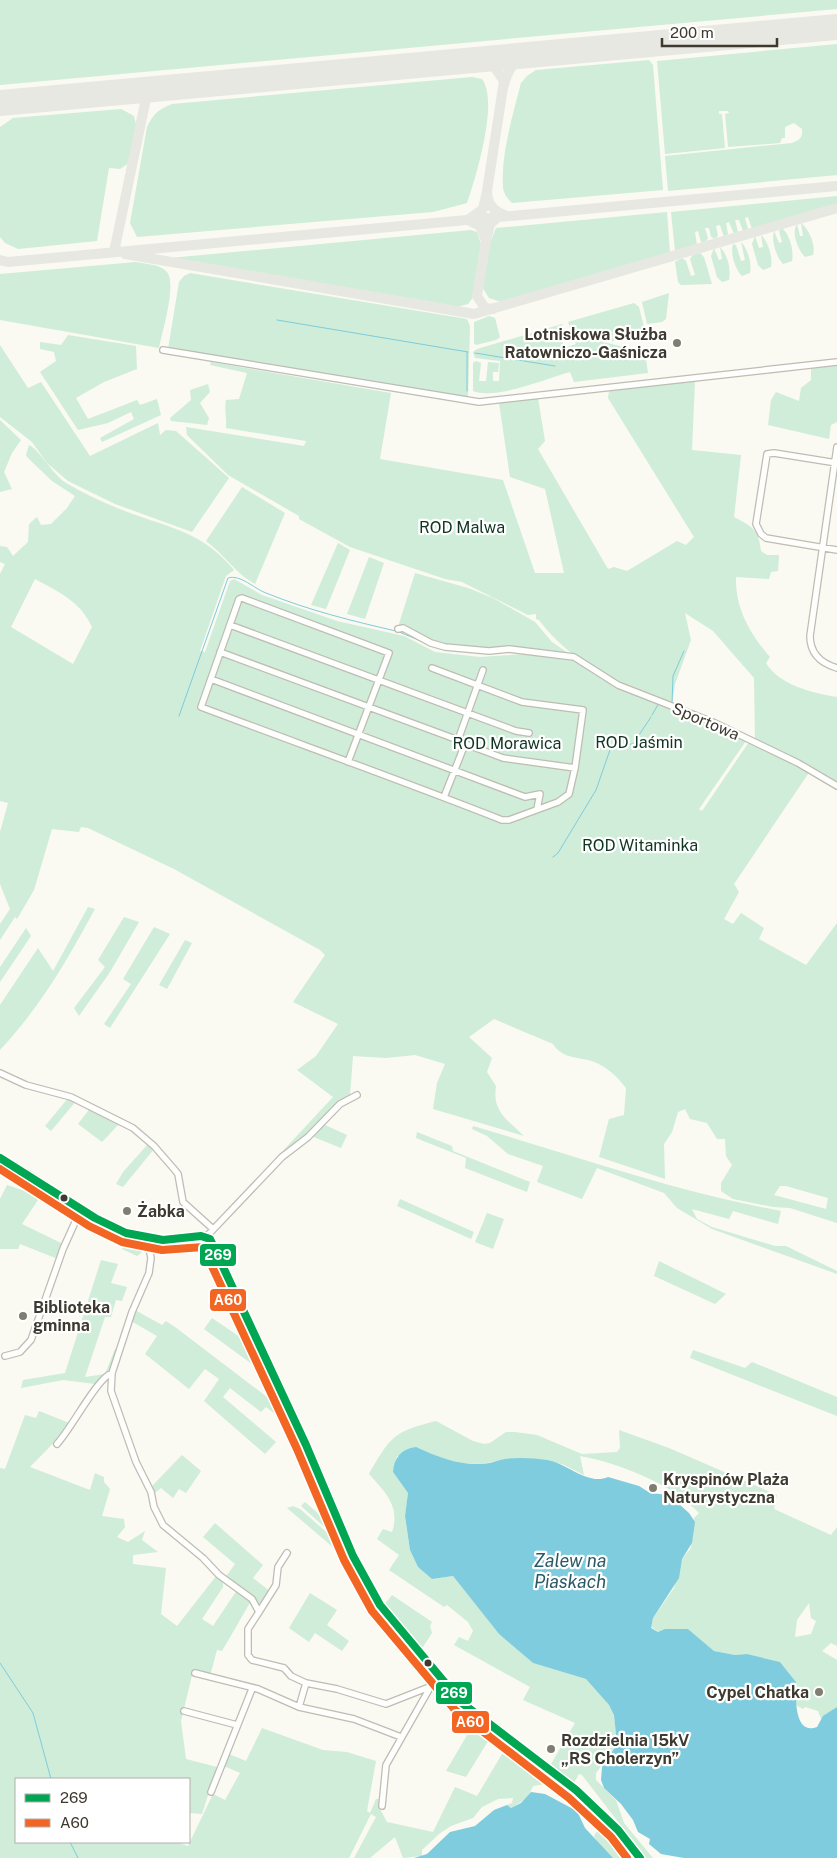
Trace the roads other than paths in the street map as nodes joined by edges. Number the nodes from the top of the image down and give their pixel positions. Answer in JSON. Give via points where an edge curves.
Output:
{"nodes":[{"id":1,"x":163,"y":350,"type":"dead end"},
{"id":2,"x":837,"y":362,"type":"edge"},
{"id":3,"x":837,"y":447,"type":"edge"},
{"id":4,"x":836,"y":463,"type":"edge"},
{"id":5,"x":835,"y":474,"type":"edge"},
{"id":6,"x":822,"y":548,"type":"junction"},
{"id":7,"x":837,"y":550,"type":"edge"},
{"id":8,"x":230,"y":625,"type":"junction"},
{"id":9,"x":398,"y":629,"type":"dead end"},
{"id":10,"x":220,"y":652,"type":"junction"},
{"id":11,"x":432,"y":668,"type":"dead end"},
{"id":12,"x":837,"y":668,"type":"edge"},
{"id":13,"x":483,"y":670,"type":"dead end"},
{"id":14,"x":210,"y":679,"type":"junction"},
{"id":15,"x":378,"y":679,"type":"junction"},
{"id":16,"x":478,"y":686,"type":"junction"},
{"id":17,"x":368,"y":707,"type":"junction"},
{"id":18,"x":468,"y":713,"type":"junction"},
{"id":19,"x":529,"y":733,"type":"dead end"},
{"id":20,"x":358,"y":735,"type":"junction"},
{"id":21,"x":461,"y":741,"type":"junction"},
{"id":22,"x":348,"y":762,"type":"junction"},
{"id":23,"x":576,"y":768,"type":"junction"},
{"id":24,"x":455,"y":771,"type":"junction"},
{"id":25,"x":837,"y":786,"type":"edge"},
{"id":26,"x":444,"y":797,"type":"junction"},
{"id":27,"x":537,"y":809,"type":"junction"},
{"id":28,"x":0,"y":1073,"type":"edge"},
{"id":29,"x":357,"y":1095,"type":"dead end"},
{"id":30,"x":0,"y":1158,"type":"edge"},
{"id":31,"x":81,"y":1209,"type":"junction"},
{"id":32,"x":213,"y":1229,"type":"junction"},
{"id":33,"x":206,"y":1237,"type":"junction"},
{"id":34,"x":147,"y":1238,"type":"junction"},
{"id":35,"x":5,"y":1356,"type":"dead end"},
{"id":36,"x":112,"y":1373,"type":"junction"},
{"id":37,"x":57,"y":1444,"type":"dead end"},
{"id":38,"x":287,"y":1553,"type":"dead end"},
{"id":39,"x":258,"y":1612,"type":"junction"},
{"id":40,"x":195,"y":1673,"type":"dead end"},
{"id":41,"x":442,"y":1682,"type":"junction"},
{"id":42,"x":306,"y":1683,"type":"junction"},
{"id":43,"x":431,"y":1685,"type":"junction"},
{"id":44,"x":252,"y":1689,"type":"junction"},
{"id":45,"x":299,"y":1706,"type":"junction"},
{"id":46,"x":184,"y":1711,"type":"dead end"},
{"id":47,"x":237,"y":1725,"type":"junction"},
{"id":48,"x":401,"y":1737,"type":"junction"},
{"id":49,"x":211,"y":1792,"type":"dead end"},
{"id":50,"x":382,"y":1806,"type":"dead end"},
{"id":51,"x":640,"y":1858,"type":"edge"}],
"edges":[{"from":1,"to":2,"type":"street","via":[[479,402]]},
{"from":3,"to":4,"type":"street"},
{"from":4,"to":5,"type":"street"},
{"from":4,"to":6,"type":"street","via":[[767,454],[757,516],[758,530],[766,538]]},
{"from":5,"to":6,"type":"street"},
{"from":6,"to":7,"type":"street"},
{"from":6,"to":12,"type":"street","via":[[810,641],[815,655]]},
{"from":8,"to":10,"type":"street"},
{"from":8,"to":15,"type":"street"},
{"from":8,"to":15,"type":"street","via":[[239,599],[251,602],[389,653]]},
{"from":9,"to":25,"type":"street","name":"Sportowa","via":[[403,628],[430,643],[446,647],[489,651],[509,649],[574,657],[618,685],[715,723],[798,763]]},
{"from":10,"to":14,"type":"street"},
{"from":10,"to":17,"type":"street"},
{"from":11,"to":16,"type":"street"},
{"from":13,"to":16,"type":"street"},
{"from":14,"to":20,"type":"street"},
{"from":14,"to":22,"type":"street","via":[[201,707]]},
{"from":15,"to":17,"type":"street"},
{"from":15,"to":18,"type":"street"},
{"from":16,"to":18,"type":"street"},
{"from":16,"to":23,"type":"street","via":[[522,702],[583,710]]},
{"from":17,"to":20,"type":"street"},
{"from":17,"to":21,"type":"street"},
{"from":18,"to":19,"type":"street","via":[[516,732]]},
{"from":18,"to":21,"type":"street"},
{"from":20,"to":22,"type":"street"},
{"from":20,"to":24,"type":"street"},
{"from":21,"to":23,"type":"street","via":[[503,758]]},
{"from":21,"to":24,"type":"street"},
{"from":22,"to":26,"type":"street"},
{"from":23,"to":27,"type":"street","via":[[569,794],[558,802]]},
{"from":24,"to":26,"type":"street"},
{"from":24,"to":27,"type":"street","via":[[525,797],[540,794]]},
{"from":26,"to":27,"type":"street","via":[[502,820]]},
{"from":28,"to":32,"type":"street","via":[[26,1085],[71,1097],[133,1128],[178,1174],[184,1202]]},
{"from":29,"to":32,"type":"street","via":[[340,1104],[308,1137],[282,1157]]},
{"from":30,"to":31,"type":"street"},
{"from":31,"to":34,"type":"street","via":[[114,1228]]},
{"from":31,"to":35,"type":"street","via":[[63,1249],[32,1340],[20,1352]]},
{"from":32,"to":33,"type":"street"},
{"from":33,"to":34,"type":"street"},
{"from":33,"to":41,"type":"street","via":[[212,1242],[371,1592]]},
{"from":34,"to":36,"type":"street","via":[[151,1258],[149,1273]]},
{"from":36,"to":37,"type":"street","via":[[96,1386]]},
{"from":36,"to":39,"type":"street","via":[[111,1391],[120,1418],[163,1525],[252,1600]]},
{"from":38,"to":39,"type":"street","via":[[278,1567],[276,1585]]},
{"from":39,"to":42,"type":"street","via":[[248,1629],[248,1655],[252,1660],[284,1668],[291,1676]]},
{"from":40,"to":44,"type":"street"},
{"from":41,"to":43,"type":"street"},
{"from":41,"to":51,"type":"street","via":[[487,1724],[576,1790],[618,1830]]},
{"from":42,"to":43,"type":"street","via":[[386,1704]]},
{"from":42,"to":45,"type":"street"},
{"from":43,"to":48,"type":"street"},
{"from":44,"to":45,"type":"street"},
{"from":44,"to":47,"type":"street"},
{"from":45,"to":48,"type":"street","via":[[354,1719]]},
{"from":46,"to":47,"type":"street"},
{"from":47,"to":49,"type":"street"},
{"from":48,"to":50,"type":"street","via":[[386,1765]]}]}
